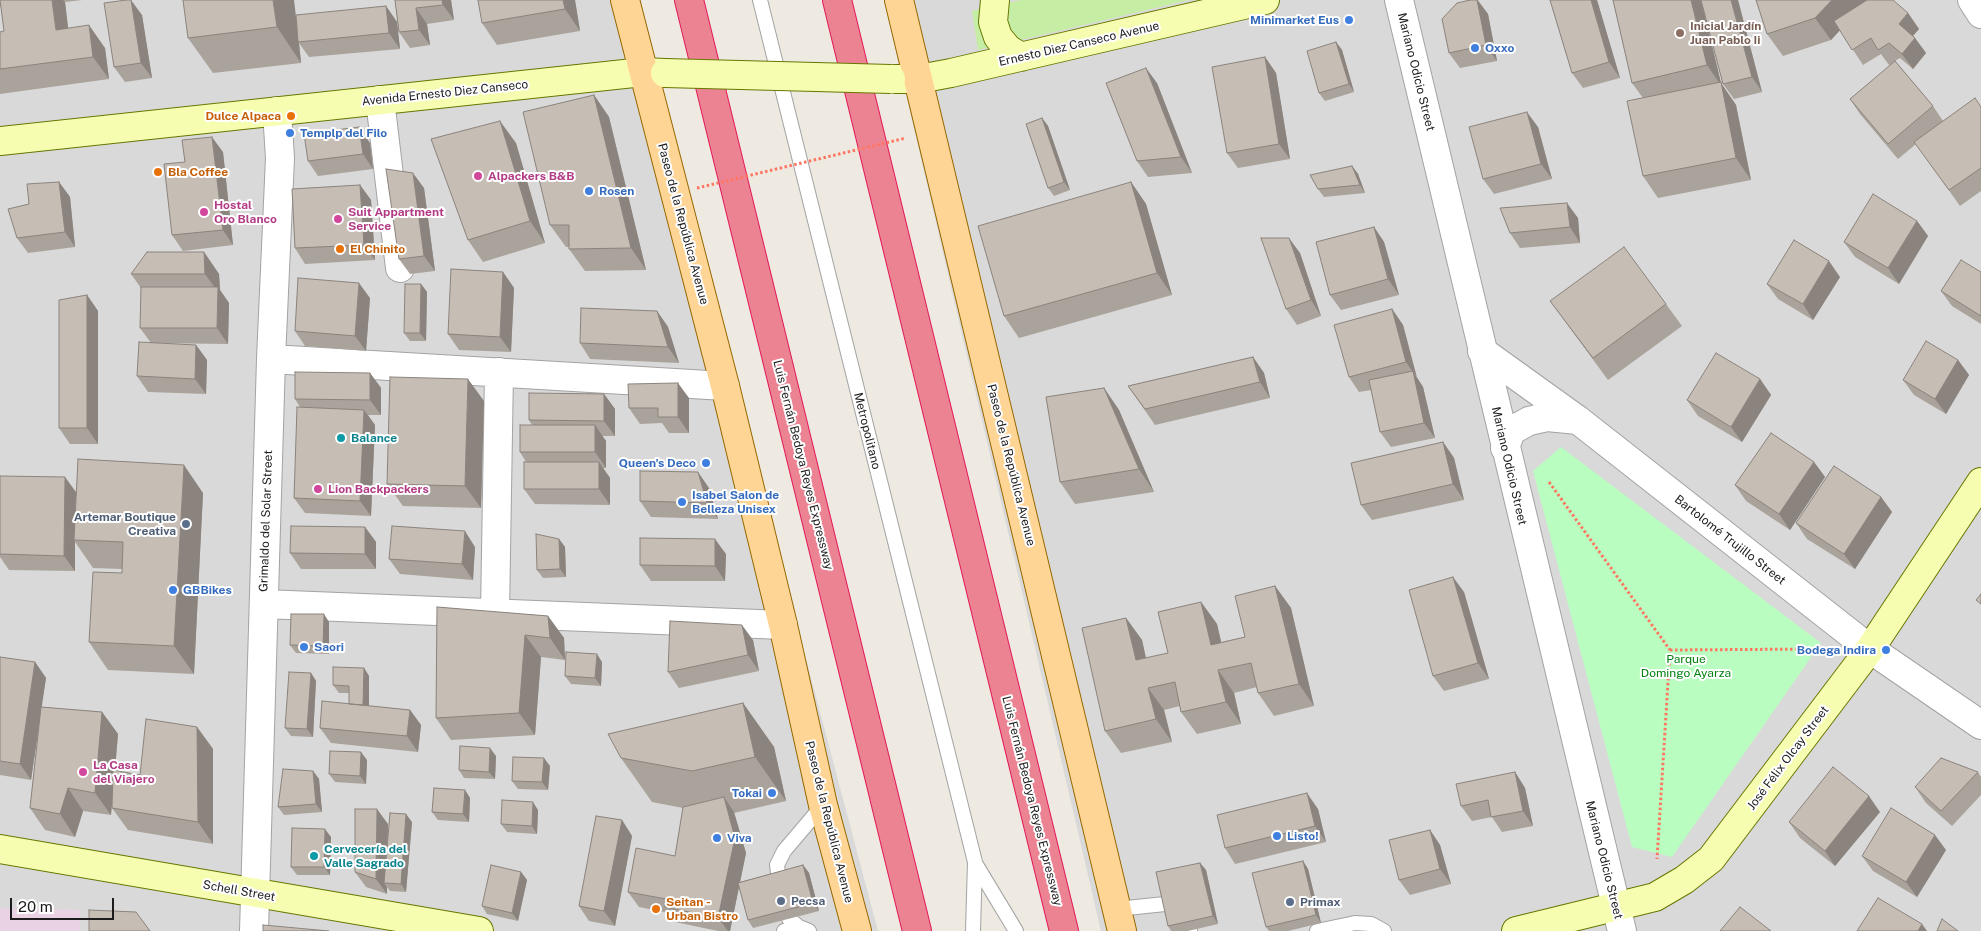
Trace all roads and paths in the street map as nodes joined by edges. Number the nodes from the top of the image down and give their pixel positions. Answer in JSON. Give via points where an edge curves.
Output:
{"nodes":[{"id":1,"x":625,"y":0,"type":"edge"},
{"id":2,"x":689,"y":0,"type":"edge"},
{"id":3,"x":760,"y":0,"type":"edge"},
{"id":4,"x":837,"y":0,"type":"edge"},
{"id":5,"x":996,"y":0,"type":"edge"},
{"id":6,"x":1265,"y":0,"type":"edge"},
{"id":7,"x":1399,"y":0,"type":"edge"},
{"id":8,"x":1972,"y":0,"type":"edge"},
{"id":9,"x":904,"y":1,"type":"edge"},
{"id":10,"x":1981,"y":14,"type":"edge"},
{"id":11,"x":1021,"y":57,"type":"junction"},
{"id":12,"x":654,"y":73,"type":"junction"},
{"id":13,"x":891,"y":79,"type":"joint"},
{"id":14,"x":919,"y":79,"type":"junction"},
{"id":15,"x":380,"y":100,"type":"junction"},
{"id":16,"x":277,"y":111,"type":"junction"},
{"id":17,"x":906,"y":138,"type":"dead end"},
{"id":18,"x":0,"y":141,"type":"edge"},
{"id":19,"x":697,"y":188,"type":"dead end"},
{"id":20,"x":400,"y":268,"type":"edge"},
{"id":21,"x":1482,"y":351,"type":"junction"},
{"id":22,"x":271,"y":359,"type":"junction"},
{"id":23,"x":499,"y":372,"type":"junction"},
{"id":24,"x":725,"y":386,"type":"junction"},
{"id":25,"x":1578,"y":420,"type":"junction"},
{"id":26,"x":1504,"y":448,"type":"junction"},
{"id":27,"x":1545,"y":478,"type":"dead end"},
{"id":28,"x":1981,"y":482,"type":"edge"},
{"id":29,"x":264,"y":604,"type":"junction"},
{"id":30,"x":495,"y":613,"type":"junction"},
{"id":31,"x":783,"y":625,"type":"junction"},
{"id":32,"x":1822,"y":649,"type":"dead end"},
{"id":33,"x":1870,"y":649,"type":"junction"},
{"id":34,"x":1670,"y":650,"type":"junction"},
{"id":35,"x":1981,"y":726,"type":"edge"},
{"id":36,"x":823,"y":805,"type":"junction"},
{"id":37,"x":0,"y":849,"type":"edge"},
{"id":38,"x":975,"y":862,"type":"junction"},
{"id":39,"x":779,"y":881,"type":"edge"},
{"id":40,"x":256,"y":894,"type":"junction"},
{"id":41,"x":1655,"y":897,"type":"junction"},
{"id":42,"x":1618,"y":919,"type":"edge"},
{"id":43,"x":1120,"y":920,"type":"edge"},
{"id":44,"x":254,"y":931,"type":"edge"},
{"id":45,"x":479,"y":931,"type":"edge"},
{"id":46,"x":857,"y":931,"type":"edge"},
{"id":47,"x":917,"y":931,"type":"edge"},
{"id":48,"x":974,"y":931,"type":"edge"},
{"id":49,"x":1016,"y":931,"type":"edge"},
{"id":50,"x":1064,"y":931,"type":"edge"},
{"id":51,"x":1190,"y":931,"type":"edge"},
{"id":52,"x":1317,"y":931,"type":"edge"},
{"id":53,"x":1384,"y":931,"type":"edge"},
{"id":54,"x":1516,"y":931,"type":"edge"}],
"edges":[{"from":1,"to":12,"type":"main road","name":"Paseo de la República Avenue"},
{"from":2,"to":47,"type":"highway","name":"Luis Fernán Bedoya Reyes Expressway"},
{"from":3,"to":38,"type":"lane","name":"Metropolitano"},
{"from":4,"to":50,"type":"highway","name":"Luis Fernán Bedoya Reyes Expressway"},
{"from":5,"to":11,"type":"street","via":[[993,22],[998,37]]},
{"from":6,"to":11,"type":"street","name":"Ernesto Diez Canseco Avenue"},
{"from":7,"to":21,"type":"street","name":"Mariano Odicio Street"},
{"from":8,"to":10,"type":"street"},
{"from":9,"to":14,"type":"main road","name":"Paseo de la República Avenue"},
{"from":11,"to":14,"type":"street","name":"Ernesto Diez Canseco Avenue"},
{"from":12,"to":13,"type":"street","name":"Avenida Ernesto Diez Canseco","bridge":true},
{"from":12,"to":15,"type":"street","name":"Avenida Ernesto Diez Canseco"},
{"from":12,"to":24,"type":"main road","name":"Paseo de la República Avenue"},
{"from":13,"to":14,"type":"street","name":"Ernesto Diez Canseco Avenue"},
{"from":14,"to":43,"type":"main road","name":"Paseo de la República Avenue","via":[[929,132]]},
{"from":15,"to":16,"type":"street","name":"Avenida Ernesto Diez Canseco"},
{"from":15,"to":20,"type":"street"},
{"from":16,"to":18,"type":"street","name":"Avenida Ernesto Diez Canseco"},
{"from":16,"to":22,"type":"street","name":"Grimaldo del Solar Street","via":[[280,158]]},
{"from":17,"to":19,"type":"path","bridge":true},
{"from":21,"to":25,"type":"street","name":"Bartolomé Trujillo Street"},
{"from":21,"to":26,"type":"street","name":"Mariano Odicio Street"},
{"from":22,"to":23,"type":"street"},
{"from":22,"to":29,"type":"street","name":"Grimaldo del Solar Street"},
{"from":23,"to":24,"type":"street"},
{"from":23,"to":30,"type":"street"},
{"from":24,"to":31,"type":"main road","name":"Paseo de la República Avenue"},
{"from":25,"to":26,"type":"street","via":[[1547,417],[1529,421],[1511,431]]},
{"from":25,"to":33,"type":"street","name":"Bartolomé Trujillo Street"},
{"from":26,"to":42,"type":"street","name":"Mariano Odicio Street"},
{"from":27,"to":34,"type":"path"},
{"from":28,"to":33,"type":"street","name":"José Félix Olcay Street"},
{"from":29,"to":30,"type":"street"},
{"from":29,"to":40,"type":"street","name":"Grimaldo del Solar Street"},
{"from":30,"to":31,"type":"street"},
{"from":31,"to":36,"type":"main road","name":"Paseo de la República Avenue"},
{"from":32,"to":34,"type":"path"},
{"from":33,"to":35,"type":"street","name":"Bartolomé Trujillo Street"},
{"from":33,"to":41,"type":"street","name":"José Félix Olcay Street","via":[[1711,859]]},
{"from":34,"to":41,"type":"path"},
{"from":36,"to":39,"type":"lane","via":[[784,852],[778,865]]},
{"from":36,"to":46,"type":"main road","name":"Paseo de la República Avenue"},
{"from":37,"to":40,"type":"street","name":"Schell Street"},
{"from":38,"to":48,"type":"lane","name":"Metropolitano"},
{"from":38,"to":49,"type":"lane","name":"Metropolitano"},
{"from":40,"to":44,"type":"street","name":"Grimaldo del Solar Street"},
{"from":40,"to":45,"type":"street","name":"Schell Street"},
{"from":41,"to":42,"type":"street","name":"José Félix Olcay Street"},
{"from":42,"to":54,"type":"street","name":"José Félix Olcay Street"},
{"from":43,"to":51,"type":"lane","via":[[1164,904],[1179,907]]},
{"from":52,"to":53,"type":"lane","via":[[1371,924]]}]}
